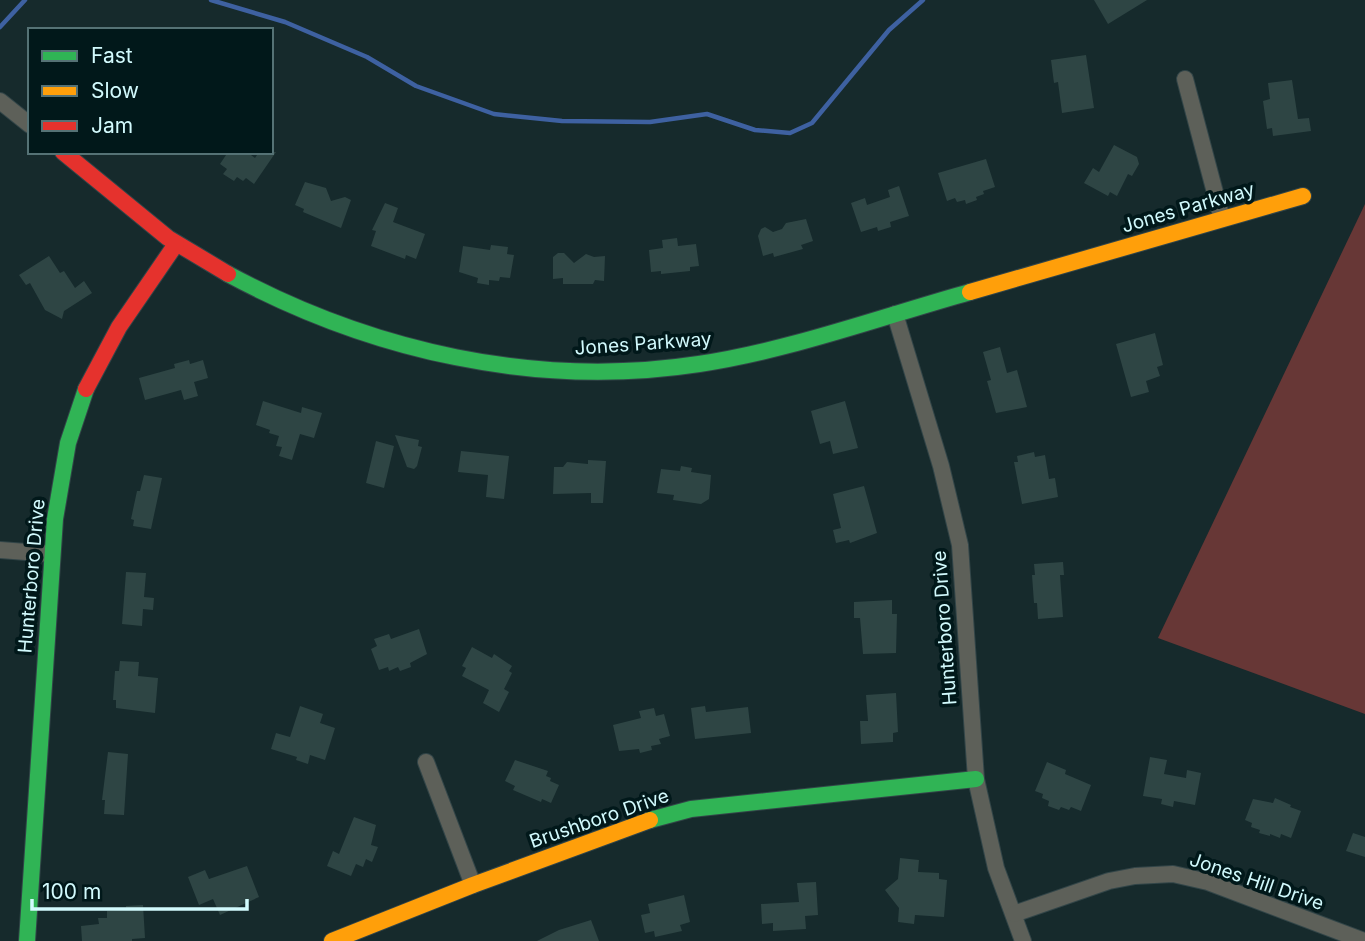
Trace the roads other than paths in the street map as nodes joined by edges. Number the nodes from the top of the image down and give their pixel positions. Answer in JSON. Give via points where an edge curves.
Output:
{"nodes":[{"id":1,"x":1185,"y":79,"type":"dead end"},
{"id":2,"x":0,"y":101,"type":"edge"},
{"id":3,"x":28,"y":123,"type":"edge"},
{"id":4,"x":65,"y":154,"type":"edge"},
{"id":5,"x":1303,"y":196,"type":"dead end"},
{"id":6,"x":1222,"y":219,"type":"junction"},
{"id":7,"x":176,"y":244,"type":"junction"},
{"id":8,"x":895,"y":314,"type":"junction"},
{"id":9,"x":0,"y":550,"type":"edge"},
{"id":10,"x":52,"y":554,"type":"junction"},
{"id":11,"x":426,"y":762,"type":"dead end"},
{"id":12,"x":976,"y":779,"type":"junction"},
{"id":13,"x":473,"y":885,"type":"junction"},
{"id":14,"x":1014,"y":914,"type":"junction"},
{"id":15,"x":27,"y":941,"type":"edge"},
{"id":16,"x":332,"y":941,"type":"edge"},
{"id":17,"x":1023,"y":941,"type":"edge"},
{"id":18,"x":1364,"y":941,"type":"edge"}],
"edges":[{"from":1,"to":6,"type":"street"},
{"from":2,"to":3,"type":"street"},
{"from":4,"to":7,"type":"street","name":"Jones Parkway"},
{"from":5,"to":6,"type":"street","name":"Jones Parkway"},
{"from":6,"to":8,"type":"street","name":"Jones Parkway"},
{"from":7,"to":8,"type":"street","name":"Jones Parkway","via":[[243,284],[309,313],[379,338],[490,364],[545,369],[692,365],[759,352]]},
{"from":7,"to":10,"type":"street","name":"Hunterboro Drive","via":[[99,360],[75,417],[62,470]]},
{"from":8,"to":12,"type":"street","name":"Hunterboro Drive","via":[[960,545]]},
{"from":9,"to":10,"type":"street"},
{"from":10,"to":15,"type":"street","name":"Hunterboro Drive"},
{"from":11,"to":13,"type":"street"},
{"from":12,"to":13,"type":"street","name":"Brushboro Drive","via":[[691,809]]},
{"from":12,"to":14,"type":"street","name":"Hunterboro Drive","via":[[996,868]]},
{"from":13,"to":16,"type":"street","name":"Brushboro Drive"},
{"from":14,"to":17,"type":"street","name":"Hunterboro Drive"},
{"from":14,"to":18,"type":"street","name":"Jones Hill Drive","via":[[1109,881],[1173,874],[1208,882]]}]}
